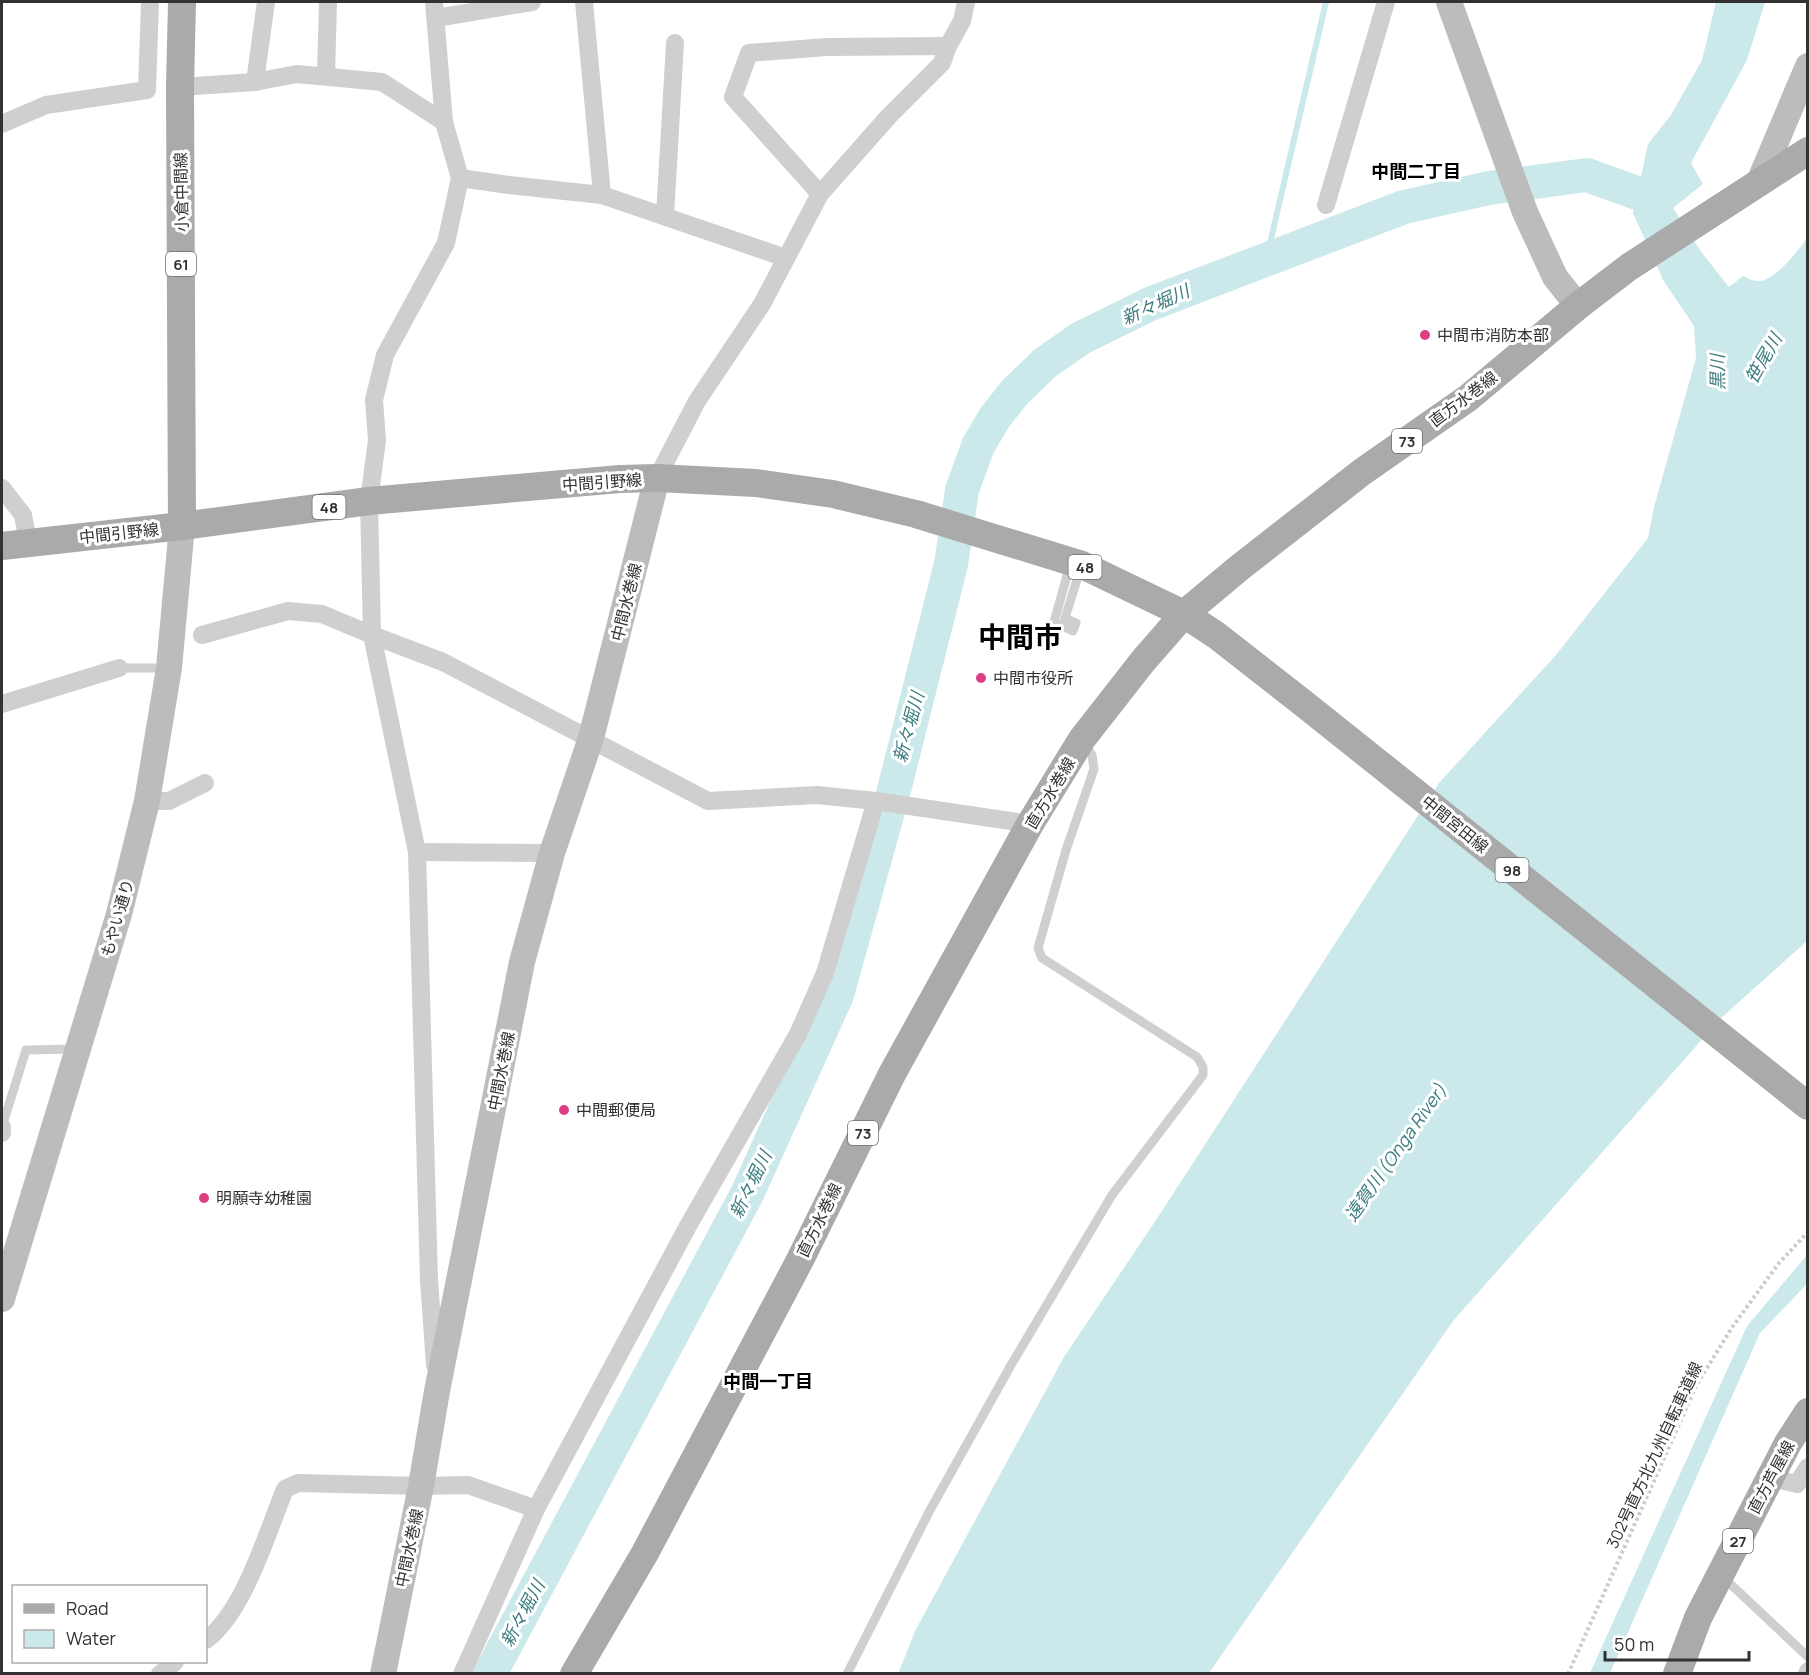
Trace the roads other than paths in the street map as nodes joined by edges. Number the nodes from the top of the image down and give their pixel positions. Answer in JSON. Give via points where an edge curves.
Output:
{"nodes":[{"id":1,"x":150,"y":2,"type":"edge"},
{"id":2,"x":182,"y":2,"type":"edge"},
{"id":3,"x":266,"y":2,"type":"edge"},
{"id":4,"x":328,"y":2,"type":"edge"},
{"id":5,"x":532,"y":2,"type":"edge"},
{"id":6,"x":584,"y":2,"type":"edge"},
{"id":7,"x":966,"y":2,"type":"edge"},
{"id":8,"x":1386,"y":2,"type":"edge"},
{"id":9,"x":1449,"y":2,"type":"edge"},
{"id":10,"x":435,"y":10,"type":"edge"},
{"id":11,"x":675,"y":43,"type":"dead end"},
{"id":12,"x":948,"y":46,"type":"junction"},
{"id":13,"x":1808,"y":66,"type":"edge"},
{"id":14,"x":326,"y":75,"type":"junction"},
{"id":15,"x":255,"y":82,"type":"junction"},
{"id":16,"x":180,"y":87,"type":"junction"},
{"id":17,"x":444,"y":122,"type":"junction"},
{"id":18,"x":2,"y":124,"type":"edge"},
{"id":19,"x":1808,"y":152,"type":"edge"},
{"id":20,"x":460,"y":178,"type":"junction"},
{"id":21,"x":1759,"y":182,"type":"junction"},
{"id":22,"x":820,"y":194,"type":"junction"},
{"id":23,"x":602,"y":195,"type":"junction"},
{"id":24,"x":1326,"y":205,"type":"dead end"},
{"id":25,"x":665,"y":216,"type":"junction"},
{"id":26,"x":786,"y":258,"type":"junction"},
{"id":27,"x":1578,"y":306,"type":"junction"},
{"id":28,"x":657,"y":478,"type":"junction"},
{"id":29,"x":2,"y":488,"type":"edge"},
{"id":30,"x":369,"y":501,"type":"junction"},
{"id":31,"x":182,"y":526,"type":"junction"},
{"id":32,"x":15,"y":544,"type":"edge"},
{"id":33,"x":1076,"y":563,"type":"junction"},
{"id":34,"x":1184,"y":614,"type":"junction"},
{"id":35,"x":202,"y":635,"type":"dead end"},
{"id":36,"x":372,"y":635,"type":"junction"},
{"id":37,"x":119,"y":668,"type":"joint"},
{"id":38,"x":169,"y":668,"type":"junction"},
{"id":39,"x":2,"y":704,"type":"edge"},
{"id":40,"x":591,"y":738,"type":"junction"},
{"id":41,"x":1082,"y":739,"type":"junction"},
{"id":42,"x":205,"y":783,"type":"dead end"},
{"id":43,"x":147,"y":801,"type":"junction"},
{"id":44,"x":876,"y":801,"type":"junction"},
{"id":45,"x":1030,"y":824,"type":"junction"},
{"id":46,"x":417,"y":852,"type":"junction"},
{"id":47,"x":552,"y":853,"type":"junction"},
{"id":48,"x":77,"y":1049,"type":"junction"},
{"id":49,"x":1808,"y":1106,"type":"edge"},
{"id":50,"x":2,"y":1127,"type":"edge"},
{"id":51,"x":2,"y":1133,"type":"edge"},
{"id":52,"x":3,"y":1286,"type":"edge"},
{"id":53,"x":437,"y":1391,"type":"junction"},
{"id":54,"x":1808,"y":1412,"type":"edge"},
{"id":55,"x":1808,"y":1467,"type":"edge"},
{"id":56,"x":1771,"y":1478,"type":"junction"},
{"id":57,"x":421,"y":1486,"type":"junction"},
{"id":58,"x":536,"y":1509,"type":"junction"},
{"id":59,"x":1721,"y":1575,"type":"junction"},
{"id":60,"x":207,"y":1639,"type":"edge"},
{"id":61,"x":1808,"y":1656,"type":"edge"},
{"id":62,"x":174,"y":1663,"type":"edge"},
{"id":63,"x":160,"y":1674,"type":"edge"},
{"id":64,"x":383,"y":1674,"type":"edge"},
{"id":65,"x":462,"y":1674,"type":"edge"},
{"id":66,"x":574,"y":1674,"type":"edge"},
{"id":67,"x":847,"y":1674,"type":"edge"},
{"id":68,"x":1677,"y":1674,"type":"edge"}],
"edges":[{"from":1,"to":18,"type":"street","via":[[147,90],[46,105]]},
{"from":2,"to":16,"type":"main road","name":"小倉中間線","number":"61"},
{"from":3,"to":15,"type":"street"},
{"from":4,"to":14,"type":"street"},
{"from":5,"to":10,"type":"street"},
{"from":6,"to":23,"type":"street"},
{"from":7,"to":12,"type":"street","via":[[962,21]]},
{"from":8,"to":24,"type":"street"},
{"from":9,"to":27,"type":"street","via":[[1525,212],[1555,277]]},
{"from":10,"to":17,"type":"street"},
{"from":11,"to":25,"type":"street"},
{"from":12,"to":22,"type":"street","via":[[942,63]]},
{"from":12,"to":22,"type":"street","via":[[827,47],[749,53],[734,98]]},
{"from":13,"to":21,"type":"street"},
{"from":14,"to":15,"type":"street","via":[[297,74]]},
{"from":14,"to":17,"type":"street","via":[[382,82]]},
{"from":15,"to":16,"type":"street"},
{"from":16,"to":31,"type":"main road","name":"小倉中間線","number":"61"},
{"from":17,"to":20,"type":"street"},
{"from":19,"to":21,"type":"main road","name":"直方水巻線","number":"73"},
{"from":20,"to":23,"type":"street"},
{"from":20,"to":30,"type":"street","via":[[446,243],[385,355],[374,400],[377,440]]},
{"from":21,"to":27,"type":"main road","name":"直方水巻線","number":"73","via":[[1629,267]]},
{"from":22,"to":26,"type":"street"},
{"from":23,"to":25,"type":"street"},
{"from":25,"to":26,"type":"street"},
{"from":26,"to":28,"type":"street","via":[[762,304],[697,401]]},
{"from":27,"to":34,"type":"main road","name":"直方水巻線","number":"73","via":[[1468,398],[1362,472]]},
{"from":28,"to":30,"type":"main road","name":"中間引野線","number":"48"},
{"from":28,"to":33,"type":"main road","name":"中間引野線","number":"48","via":[[833,494],[916,514]]},
{"from":28,"to":40,"type":"street","name":"中間水巻線"},
{"from":29,"to":32,"type":"street","via":[[23,515]]},
{"from":30,"to":31,"type":"main road","name":"中間引野線","number":"48"},
{"from":30,"to":36,"type":"street"},
{"from":31,"to":32,"type":"main road","name":"中間引野線","number":"48"},
{"from":31,"to":38,"type":"street","name":"もやい通り"},
{"from":33,"to":33,"type":"lane","via":[[1065,618],[1076,623],[1073,631],[1054,622]]},
{"from":33,"to":34,"type":"main road","name":"中間引野線","number":"48"},
{"from":34,"to":41,"type":"main road","name":"直方水巻線","number":"73"},
{"from":34,"to":49,"type":"main road","name":"中間宮田線","number":"98","via":[[1303,703]]},
{"from":35,"to":36,"type":"street","via":[[288,611],[322,614]]},
{"from":36,"to":40,"type":"street","via":[[443,662]]},
{"from":36,"to":46,"type":"street"},
{"from":37,"to":38,"type":"lane"},
{"from":37,"to":39,"type":"street"},
{"from":38,"to":43,"type":"street","name":"もやい通り"},
{"from":40,"to":44,"type":"street","via":[[708,801],[818,795]]},
{"from":40,"to":47,"type":"street","name":"中間水巻線"},
{"from":41,"to":45,"type":"main road","name":"直方水巻線","number":"73"},
{"from":41,"to":67,"type":"lane","via":[[1095,769],[1066,850],[1038,948],[1042,958],[1197,1058],[1203,1075],[1112,1195],[929,1512]]},
{"from":42,"to":43,"type":"street","via":[[169,801]]},
{"from":43,"to":48,"type":"street","name":"もやい通り","via":[[119,914]]},
{"from":44,"to":45,"type":"street"},
{"from":44,"to":58,"type":"street","via":[[825,973],[798,1034],[688,1226]]},
{"from":45,"to":66,"type":"main road","name":"直方水巻線","number":"73","via":[[892,1074],[800,1260],[667,1512]]},
{"from":46,"to":47,"type":"street"},
{"from":46,"to":53,"type":"street","via":[[429,1280]]},
{"from":47,"to":53,"type":"street","name":"中間水巻線","via":[[522,962]]},
{"from":48,"to":50,"type":"lane","via":[[26,1050]]},
{"from":48,"to":52,"type":"street","name":"もやい通り"},
{"from":50,"to":51,"type":"street"},
{"from":53,"to":57,"type":"street","name":"中間水巻線"},
{"from":54,"to":56,"type":"main road","name":"直方芦屋線","number":"27"},
{"from":55,"to":56,"type":"street","via":[[1797,1484]]},
{"from":56,"to":59,"type":"main road","name":"直方芦屋線","number":"27"},
{"from":57,"to":58,"type":"street","via":[[468,1485]]},
{"from":57,"to":60,"type":"street","via":[[298,1483],[285,1489],[242,1596]]},
{"from":57,"to":64,"type":"street","name":"中間水巻線"},
{"from":58,"to":65,"type":"street"},
{"from":59,"to":61,"type":"lane"},
{"from":59,"to":68,"type":"main road","name":"直方芦屋線","number":"27","via":[[1698,1618]]},
{"from":62,"to":63,"type":"street"}]}
